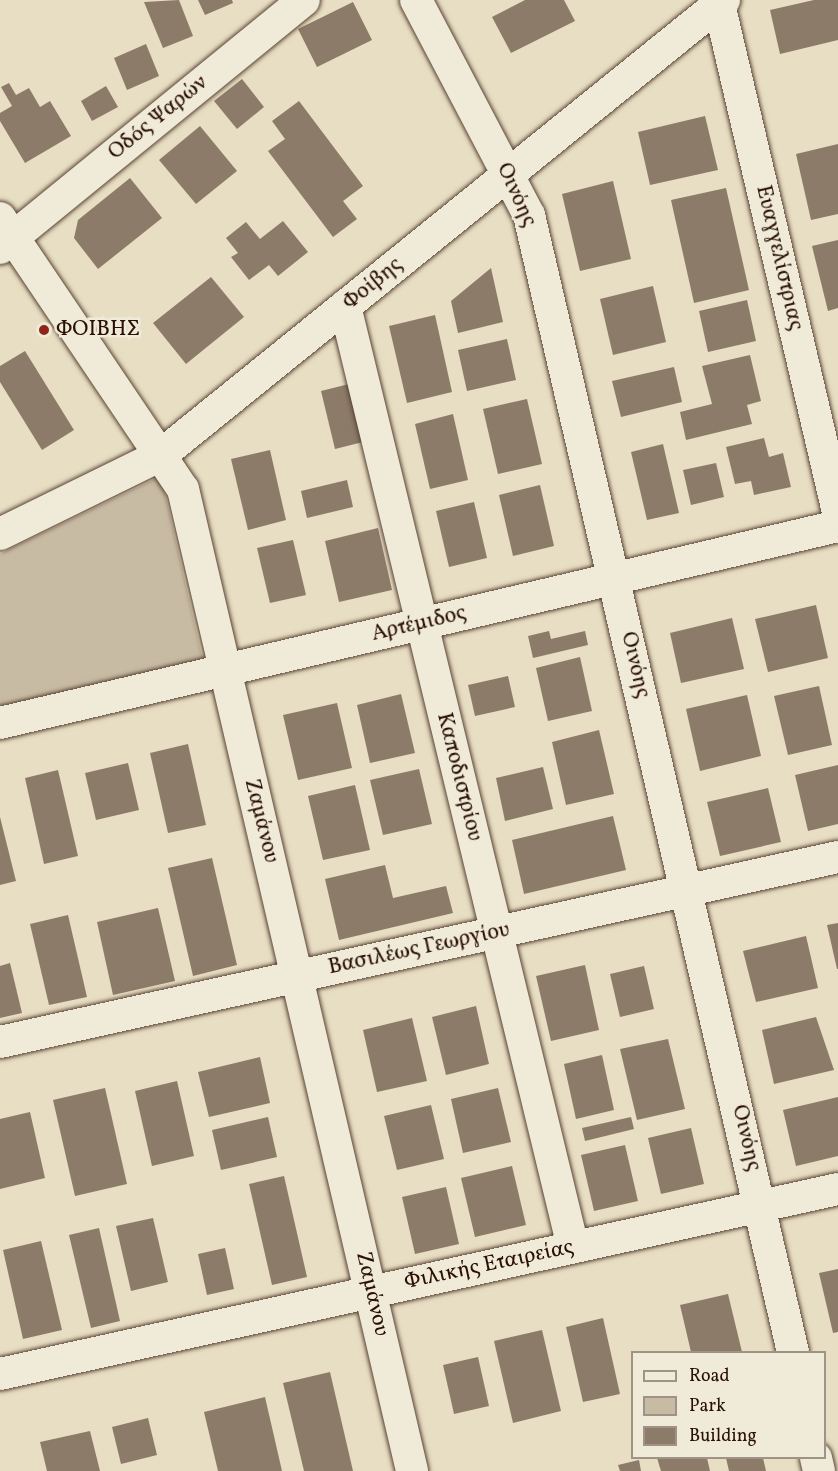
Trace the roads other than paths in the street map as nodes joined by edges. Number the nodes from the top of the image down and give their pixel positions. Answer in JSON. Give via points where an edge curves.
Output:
{"nodes":[{"id":1,"x":304,"y":0,"type":"edge"},
{"id":2,"x":416,"y":0,"type":"edge"},
{"id":3,"x":722,"y":2,"type":"edge"},
{"id":4,"x":508,"y":175,"type":"junction"},
{"id":5,"x":4,"y":234,"type":"edge"},
{"id":6,"x":345,"y":306,"type":"junction"},
{"id":7,"x":161,"y":455,"type":"junction"},
{"id":8,"x":838,"y":512,"type":"edge"},
{"id":9,"x":838,"y":526,"type":"edge"},
{"id":10,"x":0,"y":534,"type":"edge"},
{"id":11,"x":614,"y":578,"type":"junction"},
{"id":12,"x":421,"y":624,"type":"junction"},
{"id":13,"x":224,"y":670,"type":"junction"},
{"id":14,"x":0,"y":723,"type":"edge"},
{"id":15,"x":838,"y":856,"type":"edge"},
{"id":16,"x":687,"y":890,"type":"junction"},
{"id":17,"x":497,"y":932,"type":"junction"},
{"id":18,"x":299,"y":976,"type":"junction"},
{"id":19,"x":0,"y":1042,"type":"edge"},
{"id":20,"x":838,"y":1189,"type":"edge"},
{"id":21,"x":762,"y":1205,"type":"junction"},
{"id":22,"x":573,"y":1247,"type":"junction"},
{"id":23,"x":371,"y":1292,"type":"junction"},
{"id":24,"x":794,"y":1351,"type":"edge"},
{"id":25,"x":0,"y":1374,"type":"edge"},
{"id":26,"x":412,"y":1471,"type":"edge"}],
"edges":[{"from":1,"to":5,"type":"street","name":"Οδóς Ψαρών"},
{"from":2,"to":4,"type":"street","name":"Οινόης"},
{"from":3,"to":4,"type":"street","name":"Φοίβης"},
{"from":3,"to":8,"type":"street","name":"Ευαγγελίστριας"},
{"from":4,"to":6,"type":"street","name":"Φοίβης"},
{"from":4,"to":11,"type":"street","name":"Οινόης","via":[[529,215]]},
{"from":5,"to":7,"type":"street","name":"Ζαμάνου"},
{"from":6,"to":7,"type":"street","name":"Φοίβης"},
{"from":6,"to":12,"type":"street","name":"Καποδιστρίου"},
{"from":7,"to":10,"type":"street","name":"Φοίβης"},
{"from":7,"to":13,"type":"street","name":"Ζαμάνου","via":[[183,489]]},
{"from":9,"to":11,"type":"street","name":"Αρτέμιδος"},
{"from":11,"to":12,"type":"street","name":"Αρτέμιδος"},
{"from":11,"to":16,"type":"street","name":"Οινόης"},
{"from":12,"to":13,"type":"street","name":"Αρτέμιδος"},
{"from":12,"to":17,"type":"street","name":"Καποδιστρίου"},
{"from":13,"to":14,"type":"street","name":"Αρτέμιδος"},
{"from":13,"to":18,"type":"street","name":"Ζαμάνου"},
{"from":15,"to":16,"type":"street","name":"Βασιλέως Γεωργίου"},
{"from":16,"to":17,"type":"street","name":"Βασιλέως Γεωργίου"},
{"from":16,"to":21,"type":"street","name":"Οινόης"},
{"from":17,"to":18,"type":"street","name":"Βασιλέως Γεωργίου"},
{"from":17,"to":22,"type":"street","name":"Καποδιστρίου"},
{"from":18,"to":19,"type":"street","name":"Βασιλέως Γεωργίου"},
{"from":18,"to":23,"type":"street","name":"Ζαμάνου"},
{"from":20,"to":21,"type":"street","name":"Φιλικής Εταιρείας"},
{"from":21,"to":22,"type":"street","name":"Φιλικής Εταιρείας"},
{"from":21,"to":24,"type":"street","name":"Οινόης"},
{"from":22,"to":23,"type":"street","name":"Φιλικής Εταιρείας"},
{"from":23,"to":25,"type":"street","name":"Φιλικής Εταιρείας"},
{"from":23,"to":26,"type":"street","name":"Ζαμάνου"}]}
